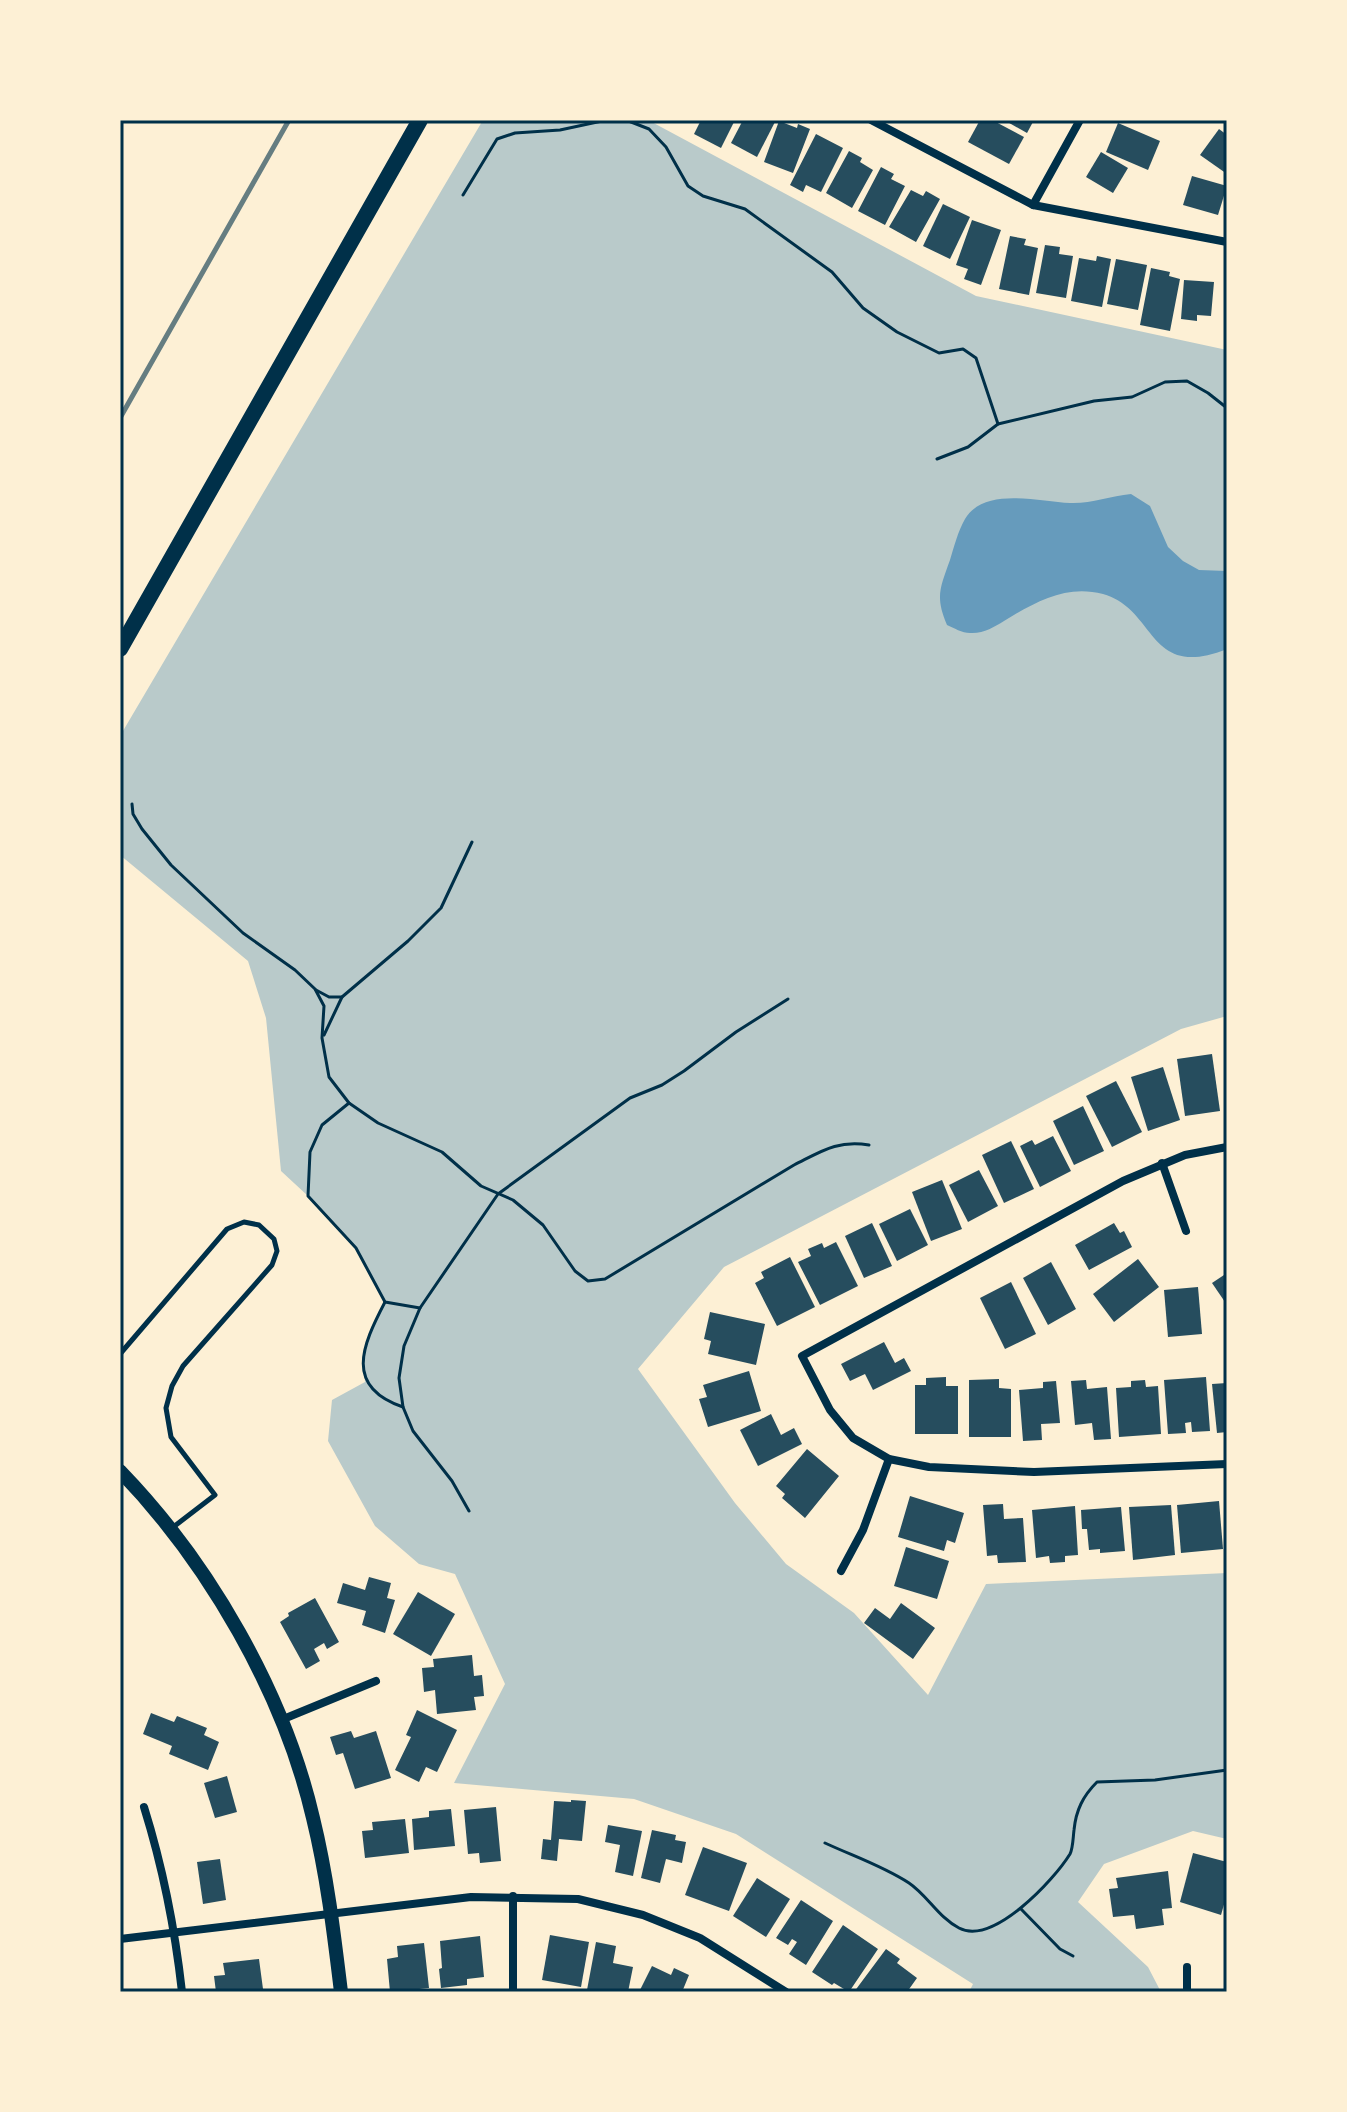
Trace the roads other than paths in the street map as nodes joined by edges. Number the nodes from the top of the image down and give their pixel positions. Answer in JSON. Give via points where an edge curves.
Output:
{"nodes":[{"id":1,"x":420,"y":120,"type":"edge"},
{"id":2,"x":871,"y":120,"type":"edge"},
{"id":3,"x":1080,"y":120,"type":"edge"},
{"id":4,"x":1033,"y":205,"type":"junction"},
{"id":5,"x":1227,"y":242,"type":"edge"},
{"id":6,"x":120,"y":649,"type":"edge"},
{"id":7,"x":1227,"y":1147,"type":"edge"},
{"id":8,"x":1162,"y":1163,"type":"junction"},
{"id":9,"x":1186,"y":1231,"type":"dead end"},
{"id":10,"x":120,"y":1354,"type":"edge"},
{"id":11,"x":889,"y":1459,"type":"junction"},
{"id":12,"x":1227,"y":1464,"type":"edge"},
{"id":13,"x":120,"y":1471,"type":"edge"},
{"id":14,"x":171,"y":1528,"type":"junction"},
{"id":15,"x":841,"y":1571,"type":"dead end"},
{"id":16,"x":376,"y":1681,"type":"dead end"},
{"id":17,"x":281,"y":1720,"type":"junction"},
{"id":18,"x":144,"y":1807,"type":"dead end"},
{"id":19,"x":513,"y":1896,"type":"junction"},
{"id":20,"x":332,"y":1914,"type":"junction"},
{"id":21,"x":175,"y":1933,"type":"junction"},
{"id":22,"x":120,"y":1939,"type":"edge"},
{"id":23,"x":1187,"y":1967,"type":"dead end"},
{"id":24,"x":182,"y":1992,"type":"edge"},
{"id":25,"x":341,"y":1992,"type":"edge"},
{"id":26,"x":513,"y":1992,"type":"edge"},
{"id":27,"x":786,"y":1992,"type":"edge"},
{"id":28,"x":1187,"y":1992,"type":"edge"}],
"edges":[{"from":1,"to":6,"type":"main road"},
{"from":2,"to":4,"type":"street"},
{"from":3,"to":4,"type":"street"},
{"from":4,"to":5,"type":"street"},
{"from":7,"to":8,"type":"street"},
{"from":8,"to":9,"type":"street"},
{"from":8,"to":11,"type":"street","via":[[802,1356],[830,1410],[853,1438]]},
{"from":10,"to":14,"type":"lane","via":[[227,1229],[244,1222],[259,1225],[274,1239],[272,1265],[183,1366],[172,1386],[166,1408],[171,1437],[215,1495]]},
{"from":11,"to":12,"type":"street","via":[[929,1467],[1034,1472]]},
{"from":11,"to":15,"type":"street","via":[[863,1530]]},
{"from":13,"to":14,"type":"street"},
{"from":14,"to":17,"type":"street","via":[[245,1642]]},
{"from":16,"to":17,"type":"street"},
{"from":17,"to":20,"type":"street","via":[[313,1816]]},
{"from":18,"to":21,"type":"street"},
{"from":19,"to":20,"type":"street"},
{"from":19,"to":26,"type":"street"},
{"from":19,"to":27,"type":"street","via":[[578,1899],[643,1915],[700,1938]]},
{"from":20,"to":21,"type":"street"},
{"from":20,"to":25,"type":"street"},
{"from":21,"to":22,"type":"street"},
{"from":21,"to":24,"type":"street"},
{"from":23,"to":28,"type":"street"}]}
